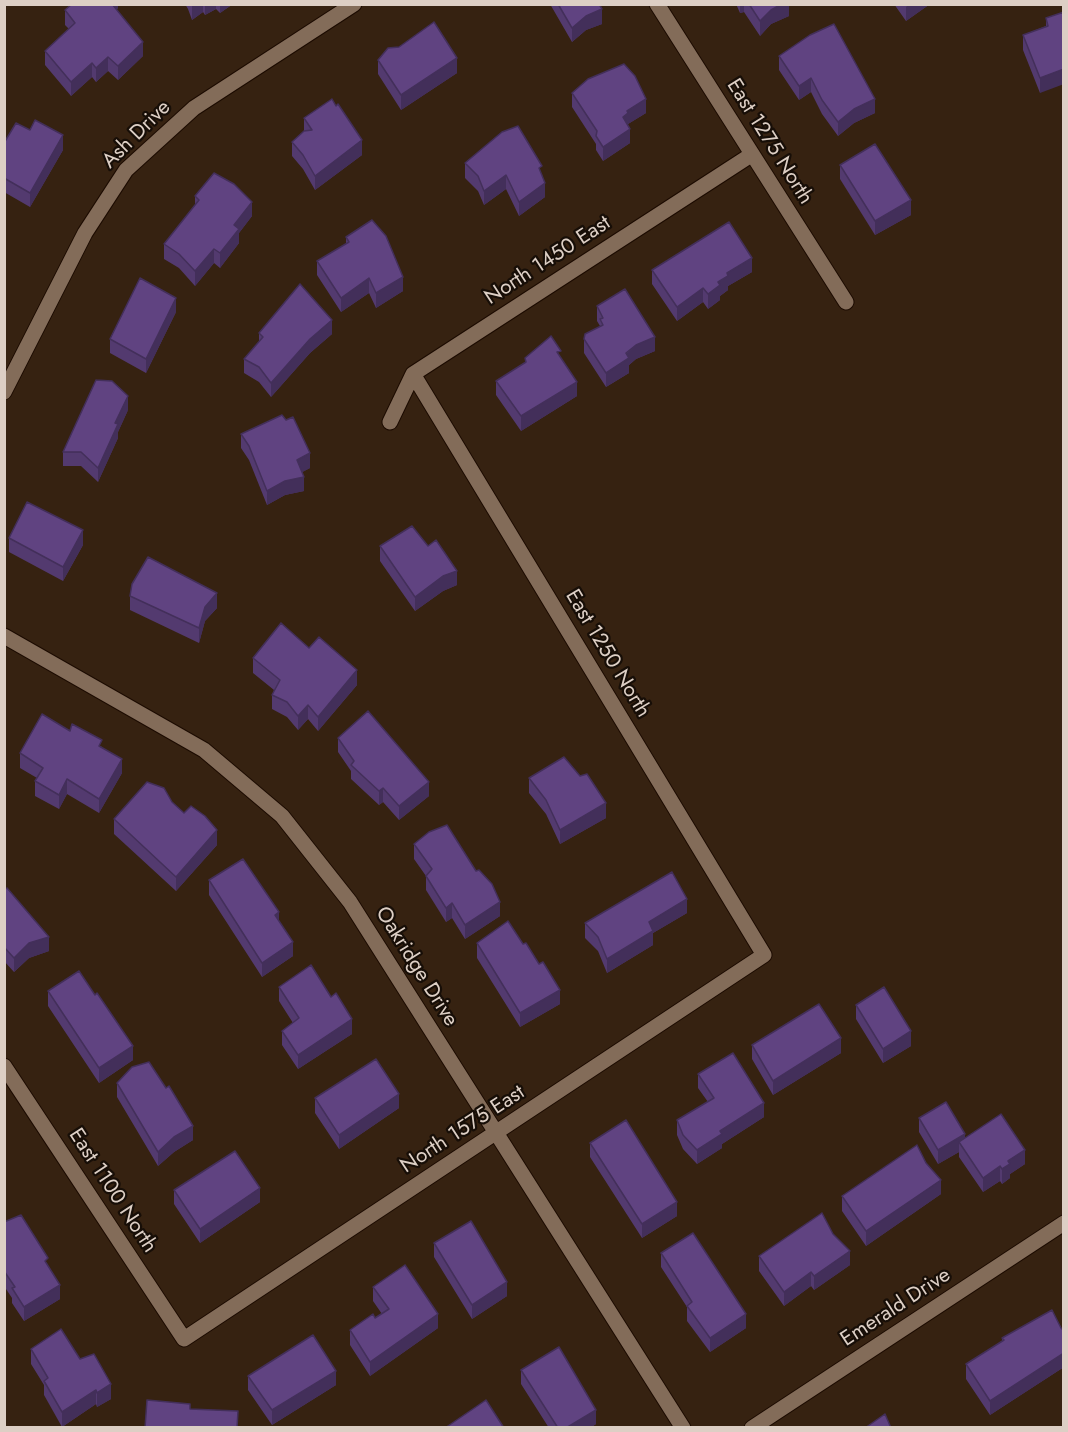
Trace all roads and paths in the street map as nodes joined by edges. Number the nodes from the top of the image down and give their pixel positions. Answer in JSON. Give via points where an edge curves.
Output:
{"nodes":[{"id":1,"x":354,"y":4,"type":"edge"},
{"id":2,"x":657,"y":4,"type":"edge"},
{"id":3,"x":751,"y":155,"type":"junction"},
{"id":4,"x":846,"y":302,"type":"dead end"},
{"id":5,"x":413,"y":374,"type":"junction"},
{"id":6,"x":4,"y":392,"type":"edge"},
{"id":7,"x":390,"y":422,"type":"dead end"},
{"id":8,"x":4,"y":636,"type":"edge"},
{"id":9,"x":764,"y":955,"type":"joint"},
{"id":10,"x":4,"y":1066,"type":"edge"},
{"id":11,"x":496,"y":1133,"type":"junction"},
{"id":12,"x":1064,"y":1223,"type":"edge"},
{"id":13,"x":184,"y":1339,"type":"joint"},
{"id":14,"x":683,"y":1428,"type":"edge"},
{"id":15,"x":752,"y":1428,"type":"edge"}],
"edges":[{"from":1,"to":6,"type":"street","name":"Ash Drive","via":[[194,108],[126,170],[85,233]]},
{"from":2,"to":3,"type":"street","name":"East 1275 North"},
{"from":3,"to":4,"type":"street","name":"East 1275 North"},
{"from":3,"to":5,"type":"street","name":"North 1450 East"},
{"from":5,"to":7,"type":"street"},
{"from":5,"to":9,"type":"street","name":"East 1250 North"},
{"from":8,"to":11,"type":"street","name":"Oakridge Drive","via":[[204,750],[282,816],[350,902]]},
{"from":9,"to":11,"type":"street","name":"North 1575 East"},
{"from":10,"to":13,"type":"street","name":"East 1100 North"},
{"from":11,"to":13,"type":"street","name":"North 1575 East"},
{"from":11,"to":14,"type":"street","name":"Oakridge Drive"},
{"from":12,"to":15,"type":"street","name":"Emerald Drive"}]}
